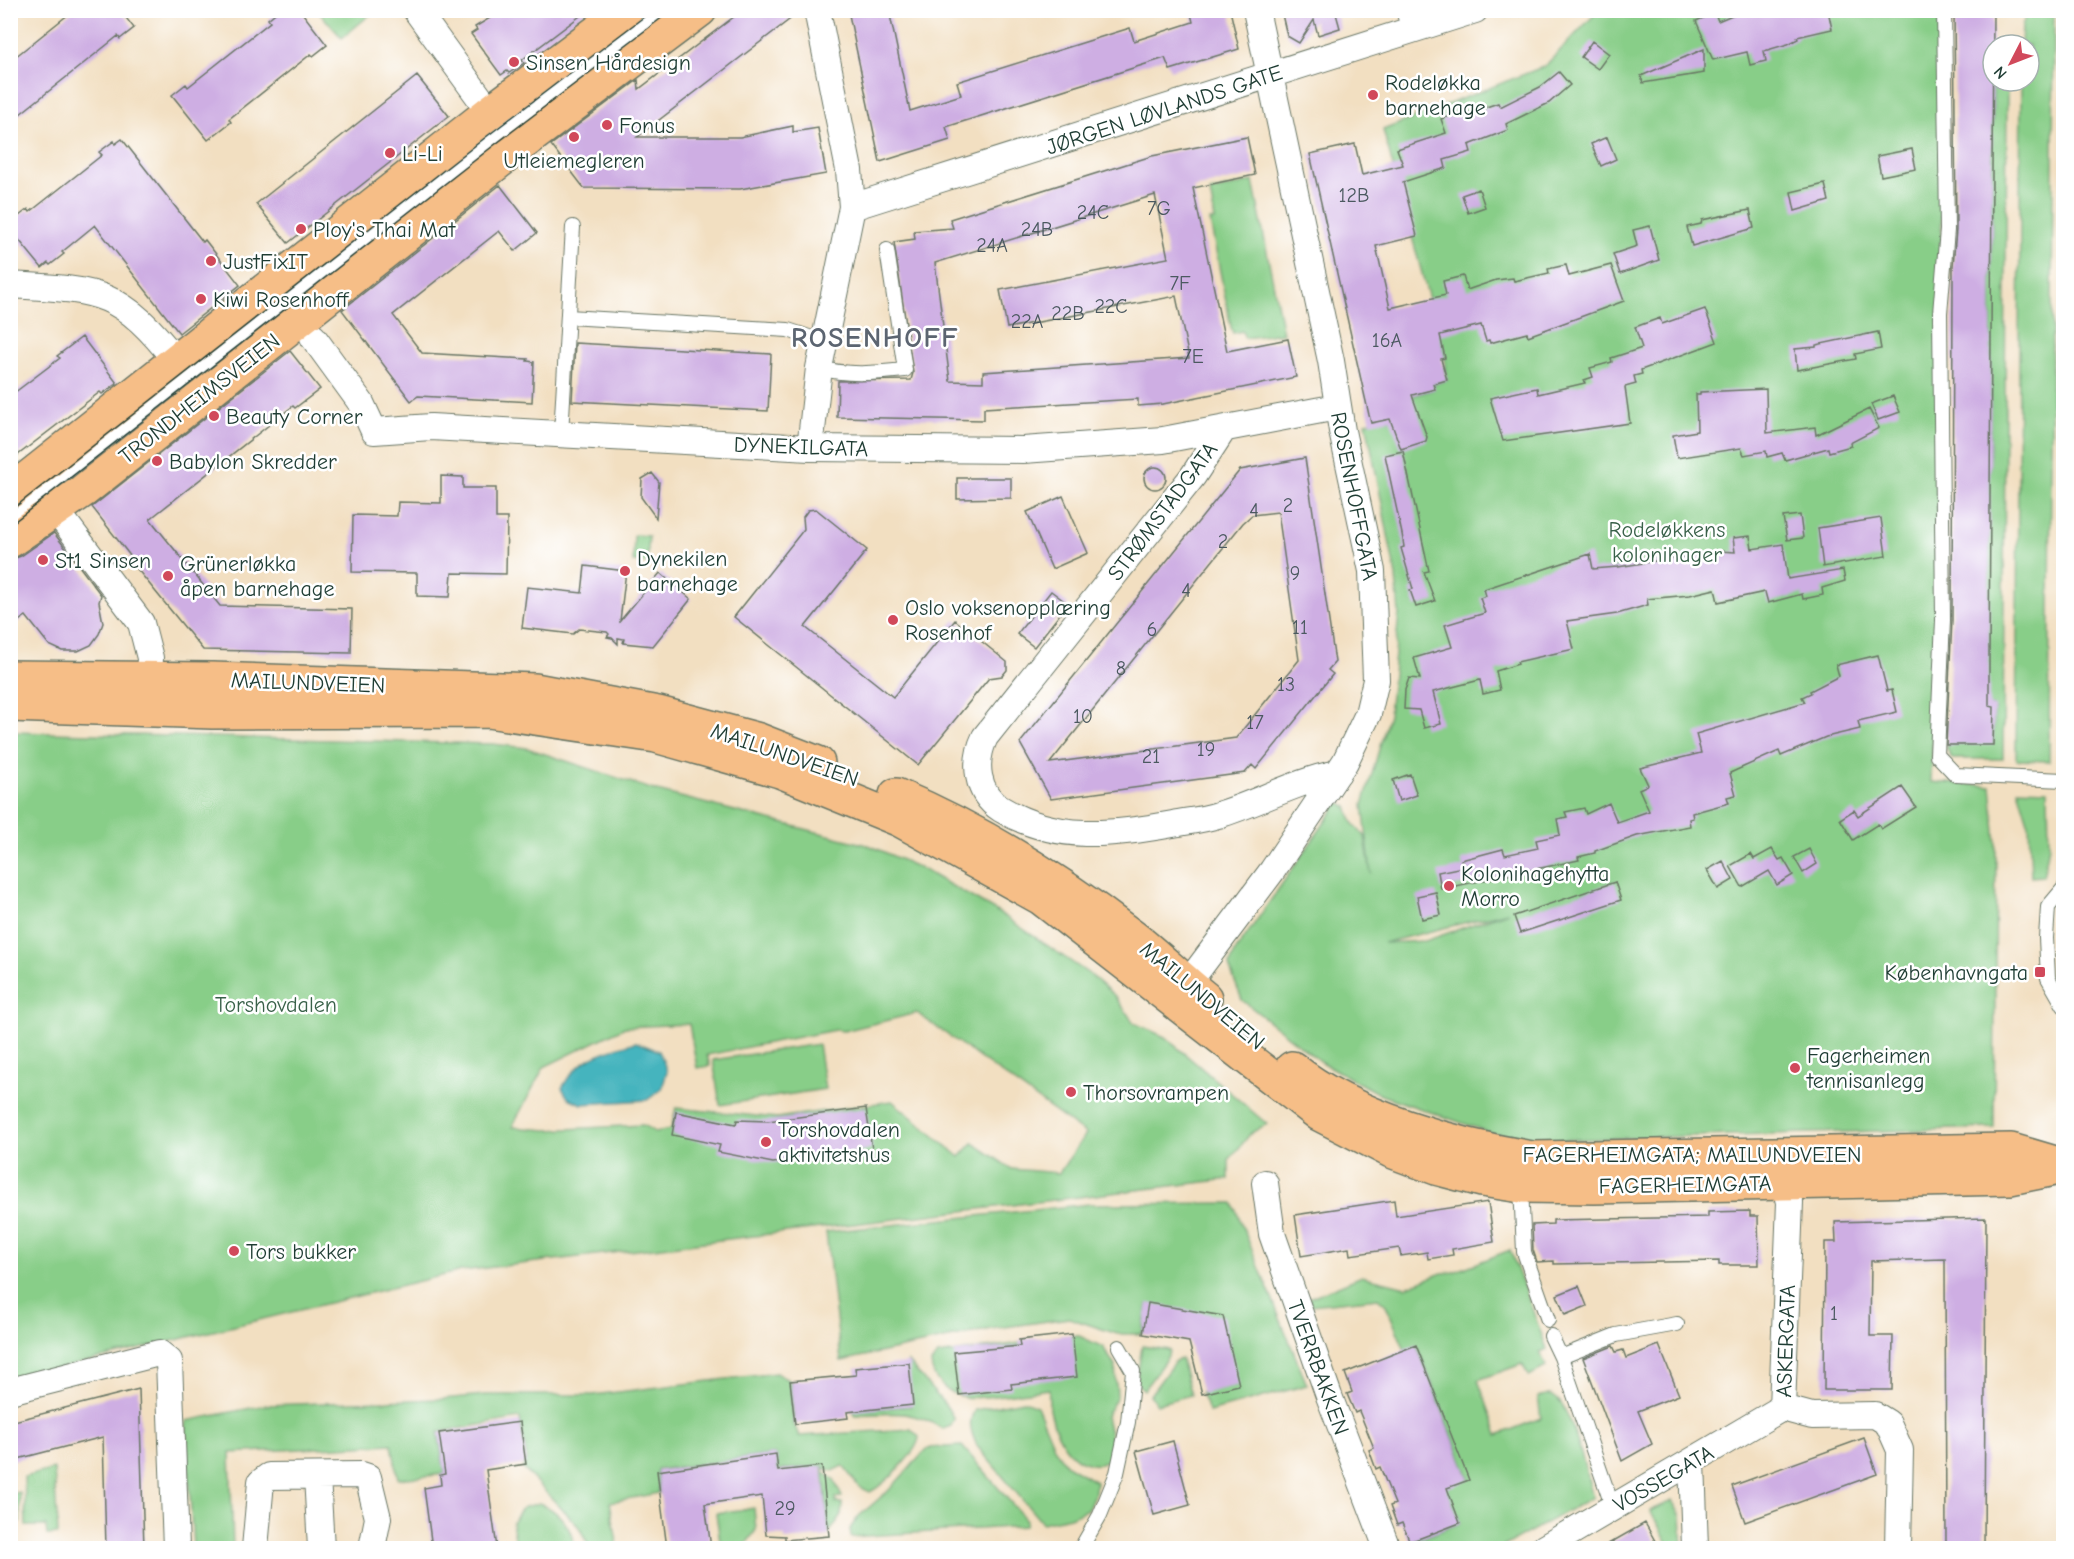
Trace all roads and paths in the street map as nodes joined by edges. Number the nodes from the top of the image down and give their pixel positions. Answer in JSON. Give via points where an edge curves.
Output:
{"nodes":[{"id":1,"x":416,"y":10,"type":"edge"},
{"id":2,"x":626,"y":10,"type":"edge"},
{"id":3,"x":663,"y":10,"type":"edge"},
{"id":4,"x":700,"y":10,"type":"edge"},
{"id":5,"x":817,"y":10,"type":"edge"},
{"id":6,"x":1256,"y":10,"type":"edge"},
{"id":7,"x":1475,"y":10,"type":"edge"},
{"id":8,"x":1944,"y":10,"type":"edge"},
{"id":9,"x":1406,"y":21,"type":"edge"},
{"id":10,"x":1269,"y":76,"type":"junction"},
{"id":11,"x":490,"y":112,"type":"junction"},
{"id":12,"x":852,"y":207,"type":"junction"},
{"id":13,"x":573,"y":226,"type":"dead end"},
{"id":14,"x":887,"y":250,"type":"dead end"},
{"id":15,"x":10,"y":285,"type":"edge"},
{"id":16,"x":568,"y":317,"type":"junction"},
{"id":17,"x":314,"y":337,"type":"dead end"},
{"id":18,"x":825,"y":342,"type":"junction"},
{"id":19,"x":177,"y":362,"type":"junction"},
{"id":20,"x":819,"y":368,"type":"junction"},
{"id":21,"x":1337,"y":406,"type":"junction"},
{"id":22,"x":1223,"y":430,"type":"junction"},
{"id":23,"x":561,"y":434,"type":"junction"},
{"id":24,"x":810,"y":448,"type":"junction"},
{"id":25,"x":10,"y":492,"type":"edge"},
{"id":26,"x":55,"y":509,"type":"junction"},
{"id":27,"x":10,"y":517,"type":"edge"},
{"id":28,"x":10,"y":542,"type":"edge"},
{"id":29,"x":10,"y":677,"type":"edge"},
{"id":30,"x":148,"y":677,"type":"junction"},
{"id":31,"x":10,"y":705,"type":"edge"},
{"id":32,"x":148,"y":709,"type":"junction"},
{"id":33,"x":1338,"y":773,"type":"junction"},
{"id":34,"x":2064,"y":780,"type":"edge"},
{"id":35,"x":2064,"y":888,"type":"edge"},
{"id":36,"x":1181,"y":993,"type":"junction"},
{"id":37,"x":2064,"y":1006,"type":"edge"},
{"id":38,"x":1324,"y":1103,"type":"junction"},
{"id":39,"x":2064,"y":1166,"type":"edge"},
{"id":40,"x":1785,"y":1182,"type":"junction"},
{"id":41,"x":1265,"y":1183,"type":"dead end"},
{"id":42,"x":1521,"y":1186,"type":"junction"},
{"id":43,"x":1548,"y":1320,"type":"dead end"},
{"id":44,"x":1677,"y":1324,"type":"dead end"},
{"id":45,"x":1551,"y":1336,"type":"dead end"},
{"id":46,"x":1119,"y":1347,"type":"dead end"},
{"id":47,"x":1561,"y":1357,"type":"junction"},
{"id":48,"x":10,"y":1391,"type":"edge"},
{"id":49,"x":1782,"y":1408,"type":"junction"},
{"id":50,"x":1692,"y":1461,"type":"junction"},
{"id":51,"x":317,"y":1476,"type":"junction"},
{"id":52,"x":1613,"y":1508,"type":"junction"},
{"id":53,"x":176,"y":1548,"type":"edge"},
{"id":54,"x":255,"y":1548,"type":"edge"},
{"id":55,"x":321,"y":1548,"type":"edge"},
{"id":56,"x":372,"y":1548,"type":"edge"},
{"id":57,"x":1081,"y":1548,"type":"edge"},
{"id":58,"x":1387,"y":1548,"type":"edge"},
{"id":59,"x":1544,"y":1548,"type":"edge"},
{"id":60,"x":1695,"y":1548,"type":"edge"},
{"id":61,"x":1898,"y":1548,"type":"edge"}],
"edges":[{"from":1,"to":11,"type":"street"},
{"from":2,"to":11,"type":"main road","name":"TRONDHEIMSVEIEN"},
{"from":3,"to":27,"type":"lane"},
{"from":4,"to":26,"type":"main road","name":"TRONDHEIMSVEIEN","via":[[523,143],[83,491]]},
{"from":5,"to":12,"type":"street","via":[[849,170]]},
{"from":6,"to":10,"type":"street","name":"ROSENHOFFGATA"},
{"from":7,"to":9,"type":"street","name":"JØRGEN LØVLANDS GATE"},
{"from":8,"to":34,"type":"lane","via":[[1947,230],[1940,313],[1943,620],[1937,755],[1956,775]]},
{"from":9,"to":10,"type":"street","name":"JØRGEN LØVLANDS GATE"},
{"from":10,"to":12,"type":"street","name":"JØRGEN LØVLANDS GATE"},
{"from":10,"to":21,"type":"street","name":"ROSENHOFFGATA","via":[[1332,361]]},
{"from":11,"to":19,"type":"main road","name":"TRONDHEIMSVEIEN"},
{"from":12,"to":18,"type":"street"},
{"from":13,"to":16,"type":"lane"},
{"from":14,"to":20,"type":"lane","via":[[905,370],[875,374]]},
{"from":15,"to":19,"type":"street","via":[[99,294],[154,333]]},
{"from":16,"to":18,"type":"lane","via":[[788,330]]},
{"from":16,"to":23,"type":"lane"},
{"from":17,"to":23,"type":"street","name":"DYNEKILGATA","via":[[361,403],[374,431],[430,428]]},
{"from":18,"to":20,"type":"street"},
{"from":19,"to":25,"type":"main road","name":"TRONDHEIMSVEIEN"},
{"from":20,"to":24,"type":"street"},
{"from":21,"to":22,"type":"street","name":"DYNEKILGATA"},
{"from":21,"to":33,"type":"street","name":"ROSENHOFFGATA","via":[[1372,571],[1376,680],[1368,714]]},
{"from":22,"to":24,"type":"street","name":"DYNEKILGATA","via":[[1163,440],[1023,450]]},
{"from":22,"to":33,"type":"street","name":"STRØMSTADGATA","via":[[1193,476],[985,737],[977,766],[981,784],[991,802],[1012,816],[1058,830],[1101,835],[1216,816],[1316,777]]},
{"from":23,"to":24,"type":"street","name":"DYNEKILGATA"},
{"from":26,"to":28,"type":"main road","name":"TRONDHEIMSVEIEN"},
{"from":26,"to":30,"type":"street","via":[[141,623],[150,658]]},
{"from":29,"to":30,"type":"main road","name":"MAILUNDVEIEN"},
{"from":30,"to":32,"type":"street"},
{"from":30,"to":36,"type":"main road","name":"MAILUNDVEIEN","via":[[534,690],[658,713],[759,740],[909,801],[972,832],[1061,886],[1132,936]]},
{"from":31,"to":32,"type":"main road","name":"MAILUNDVEIEN"},
{"from":32,"to":36,"type":"main road","name":"MAILUNDVEIEN","via":[[488,711],[668,739],[780,771],[900,820],[1041,898]]},
{"from":33,"to":36,"type":"street","name":"ROSENHOFFGATA","via":[[1272,871]]},
{"from":35,"to":37,"type":"lane","via":[[2048,907],[2046,938],[2048,978]]},
{"from":36,"to":38,"type":"main road","name":"MAILUNDVEIEN"},
{"from":38,"to":39,"type":"main road","name":"FAGERHEIMGATA; MAILUNDVEIEN","via":[[1477,1148],[1533,1158],[2011,1150]]},
{"from":38,"to":42,"type":"main road","name":"FAGERHEIMGATA","via":[[1391,1151],[1436,1168]]},
{"from":39,"to":40,"type":"main road","name":"FAGERHEIMGATA","via":[[2010,1178]]},
{"from":40,"to":42,"type":"main road","name":"FAGERHEIMGATA"},
{"from":40,"to":49,"type":"street","name":"ASKERGATA","via":[[1790,1202]]},
{"from":41,"to":58,"type":"street","name":"TVERRBAKKEN","via":[[1272,1234]]},
{"from":42,"to":43,"type":"lane","via":[[1524,1252]]},
{"from":44,"to":47,"type":"lane","via":[[1616,1335]]},
{"from":45,"to":47,"type":"lane"},
{"from":46,"to":57,"type":"lane","via":[[1133,1371],[1128,1422],[1117,1473]]},
{"from":47,"to":52,"type":"lane"},
{"from":48,"to":53,"type":"street","via":[[159,1353],[169,1361]]},
{"from":49,"to":50,"type":"street","name":"VOSSEGATA"},
{"from":49,"to":61,"type":"street","name":"ASKERGATA","via":[[1812,1416],[1875,1415],[1888,1423],[1900,1450]]},
{"from":50,"to":52,"type":"street","name":"VOSSEGATA"},
{"from":50,"to":60,"type":"street"},
{"from":51,"to":54,"type":"street","via":[[269,1476],[261,1482]]},
{"from":51,"to":55,"type":"street"},
{"from":51,"to":56,"type":"street","via":[[368,1477],[378,1518]]},
{"from":52,"to":59,"type":"street","name":"VOSSEGATA"}]}
